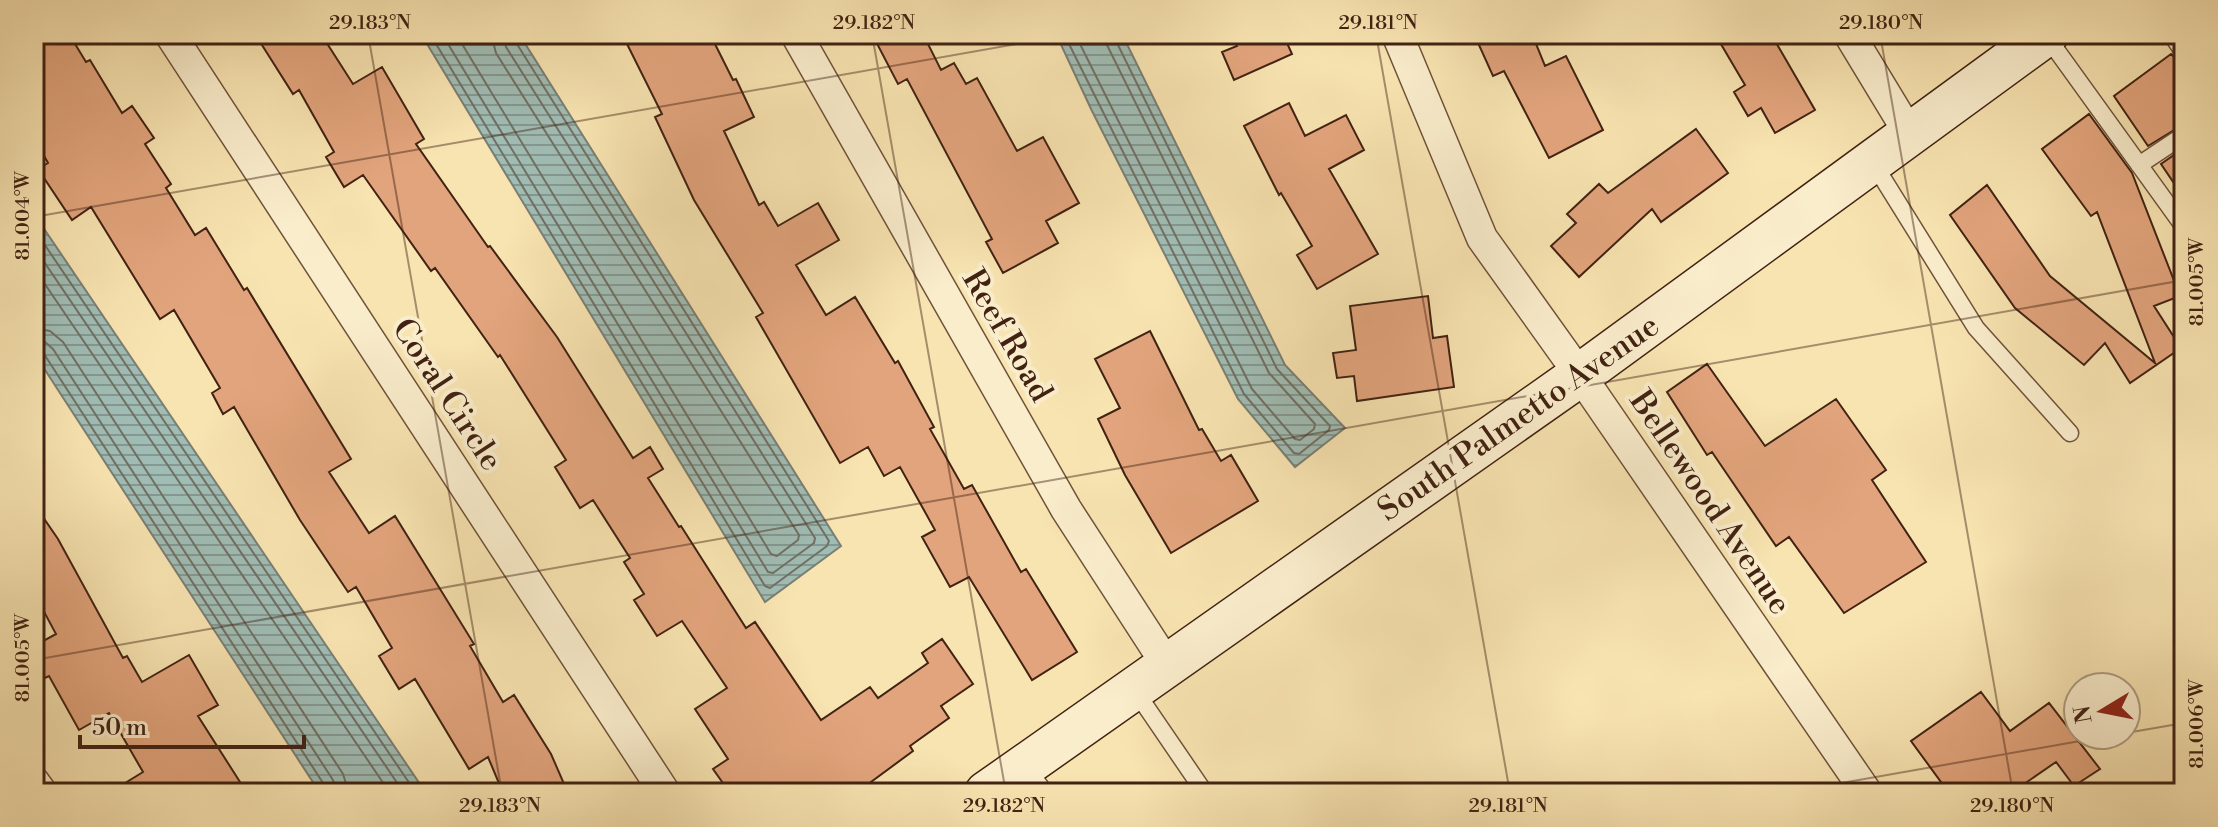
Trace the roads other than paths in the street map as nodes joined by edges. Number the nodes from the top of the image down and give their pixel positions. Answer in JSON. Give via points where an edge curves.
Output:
{"nodes":[{"id":1,"x":170,"y":34,"type":"edge"},
{"id":2,"x":796,"y":34,"type":"edge"},
{"id":3,"x":1397,"y":34,"type":"edge"},
{"id":4,"x":1849,"y":34,"type":"edge"},
{"id":5,"x":2046,"y":34,"type":"edge"},
{"id":6,"x":2171,"y":34,"type":"edge"},
{"id":7,"x":2184,"y":53,"type":"edge"},
{"id":8,"x":1909,"y":133,"type":"junction"},
{"id":9,"x":2184,"y":135,"type":"edge"},
{"id":10,"x":1872,"y":160,"type":"junction"},
{"id":11,"x":2139,"y":165,"type":"junction"},
{"id":12,"x":2184,"y":227,"type":"edge"},
{"id":13,"x":1580,"y":375,"type":"junction"},
{"id":14,"x":2070,"y":433,"type":"dead end"},
{"id":15,"x":1150,"y":677,"type":"junction"},
{"id":16,"x":1035,"y":779,"type":"edge"},
{"id":17,"x":34,"y":782,"type":"edge"},
{"id":18,"x":42,"y":793,"type":"edge"},
{"id":19,"x":665,"y":793,"type":"edge"},
{"id":20,"x":986,"y":793,"type":"edge"},
{"id":21,"x":1205,"y":793,"type":"edge"},
{"id":22,"x":1867,"y":793,"type":"edge"}],
"edges":[{"from":1,"to":19,"type":"street","name":"Coral Circle"},
{"from":2,"to":15,"type":"street","name":"Reef Road","via":[[1066,509]]},
{"from":3,"to":13,"type":"street","name":"Bellewood Avenue","via":[[1482,238]]},
{"from":4,"to":8,"type":"street"},
{"from":5,"to":8,"type":"street","name":"South Palmetto Avenue"},
{"from":5,"to":11,"type":"lane"},
{"from":6,"to":7,"type":"lane"},
{"from":8,"to":10,"type":"street","name":"South Palmetto Avenue"},
{"from":9,"to":11,"type":"lane"},
{"from":10,"to":13,"type":"street","name":"South Palmetto Avenue"},
{"from":10,"to":14,"type":"lane","via":[[1976,328]]},
{"from":11,"to":12,"type":"lane"},
{"from":13,"to":15,"type":"street","name":"South Palmetto Avenue"},
{"from":13,"to":22,"type":"street","name":"Bellewood Avenue"},
{"from":15,"to":16,"type":"street","name":"South Palmetto Avenue"},
{"from":15,"to":21,"type":"lane"},
{"from":16,"to":20,"type":"street","name":"South Palmetto Avenue"},
{"from":17,"to":18,"type":"street"}]}
